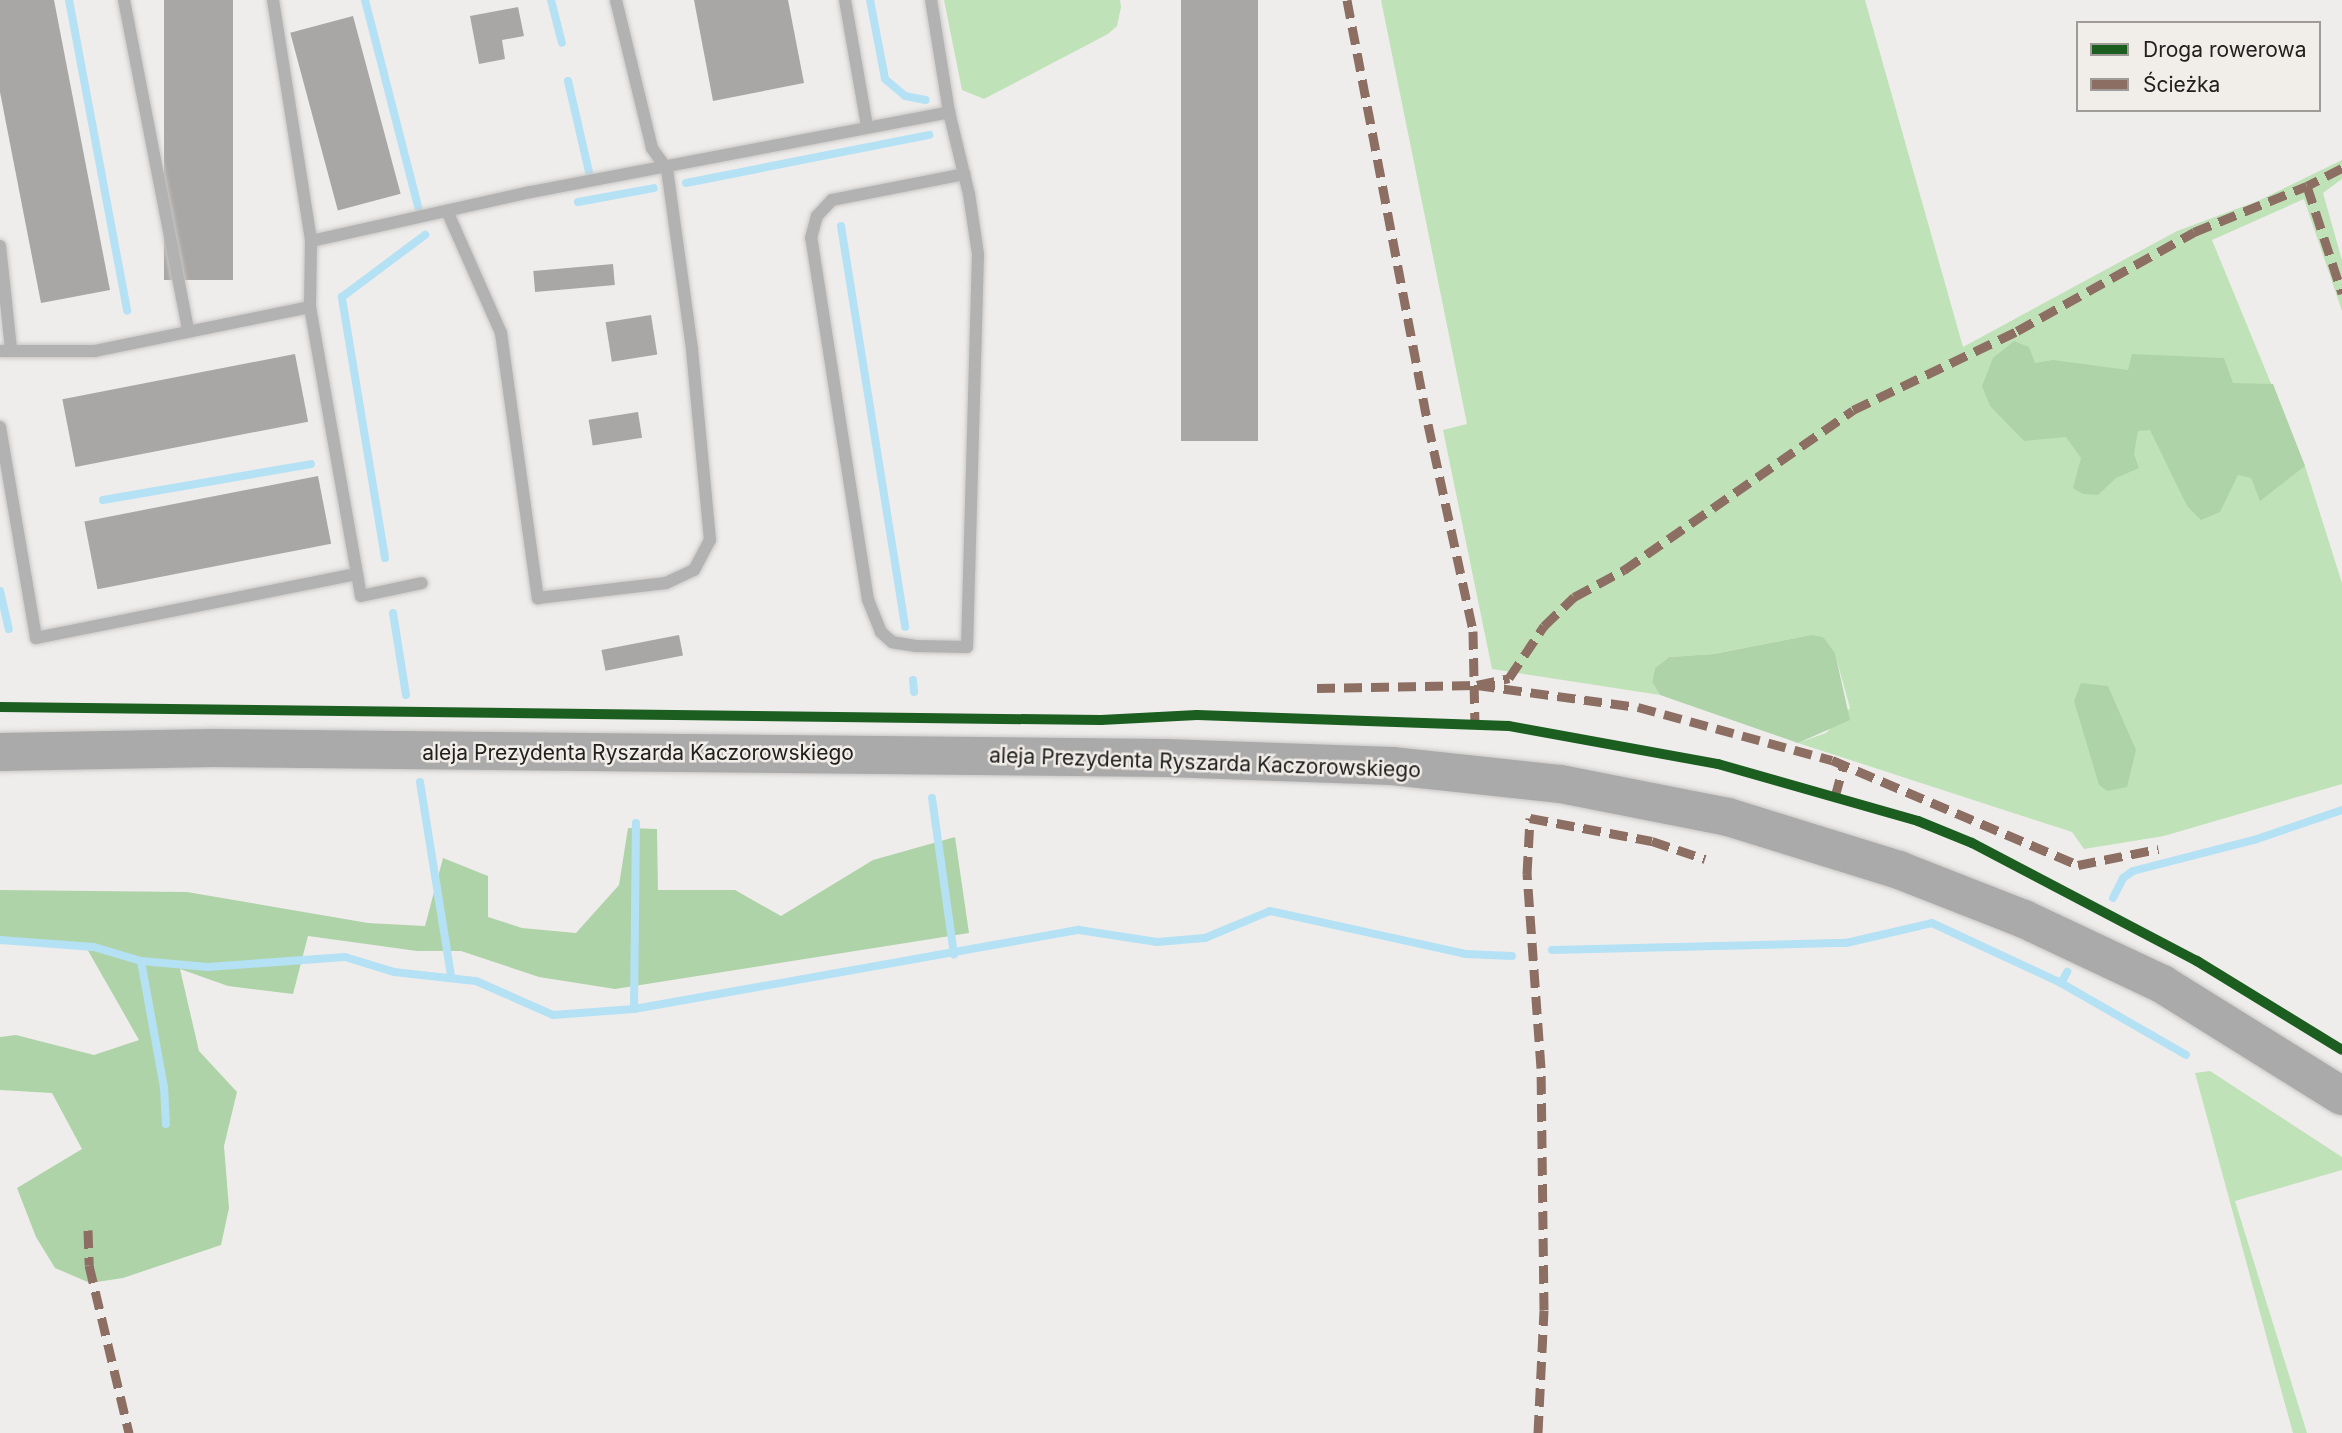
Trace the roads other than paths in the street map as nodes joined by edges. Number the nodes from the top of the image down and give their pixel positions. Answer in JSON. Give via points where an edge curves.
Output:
{"nodes":[{"id":1,"x":124,"y":0,"type":"edge"},
{"id":2,"x":273,"y":0,"type":"edge"},
{"id":3,"x":616,"y":0,"type":"edge"},
{"id":4,"x":845,"y":0,"type":"edge"},
{"id":5,"x":930,"y":0,"type":"edge"},
{"id":6,"x":949,"y":112,"type":"junction"},
{"id":7,"x":867,"y":126,"type":"junction"},
{"id":8,"x":667,"y":169,"type":"junction"},
{"id":9,"x":964,"y":174,"type":"junction"},
{"id":10,"x":447,"y":211,"type":"junction"},
{"id":11,"x":311,"y":241,"type":"junction"},
{"id":12,"x":0,"y":246,"type":"edge"},
{"id":13,"x":310,"y":307,"type":"junction"},
{"id":14,"x":188,"y":330,"type":"junction"},
{"id":15,"x":6,"y":350,"type":"edge"},
{"id":16,"x":0,"y":427,"type":"edge"},
{"id":17,"x":358,"y":574,"type":"junction"},
{"id":18,"x":422,"y":583,"type":"dead end"},
{"id":19,"x":0,"y":752,"type":"edge"},
{"id":20,"x":2342,"y":1096,"type":"edge"}],
"edges":[{"from":1,"to":14,"type":"lane"},
{"from":2,"to":11,"type":"lane"},
{"from":3,"to":8,"type":"lane","via":[[652,148]]},
{"from":4,"to":7,"type":"lane"},
{"from":5,"to":6,"type":"lane"},
{"from":6,"to":7,"type":"lane"},
{"from":6,"to":9,"type":"lane"},
{"from":7,"to":8,"type":"lane"},
{"from":8,"to":10,"type":"lane"},
{"from":8,"to":10,"type":"lane","via":[[692,349],[710,540],[694,570],[666,583],[538,598],[501,333]]},
{"from":9,"to":9,"type":"lane","via":[[978,254],[967,647],[916,646],[892,642],[881,632],[868,600],[811,238],[817,216],[832,200]]},
{"from":10,"to":11,"type":"lane"},
{"from":11,"to":13,"type":"lane"},
{"from":12,"to":15,"type":"lane"},
{"from":13,"to":14,"type":"lane"},
{"from":13,"to":17,"type":"lane"},
{"from":14,"to":15,"type":"lane","via":[[95,351]]},
{"from":16,"to":17,"type":"lane","via":[[36,638]]},
{"from":17,"to":18,"type":"lane","via":[[361,596]]},
{"from":19,"to":20,"type":"main road","name":"aleja Prezydenta Ryszarda Kaczorowskiego","via":[[213,748],[1166,758],[1392,766],[1561,784],[1728,817],[1899,870],[2024,919],[2162,984]]}]}
